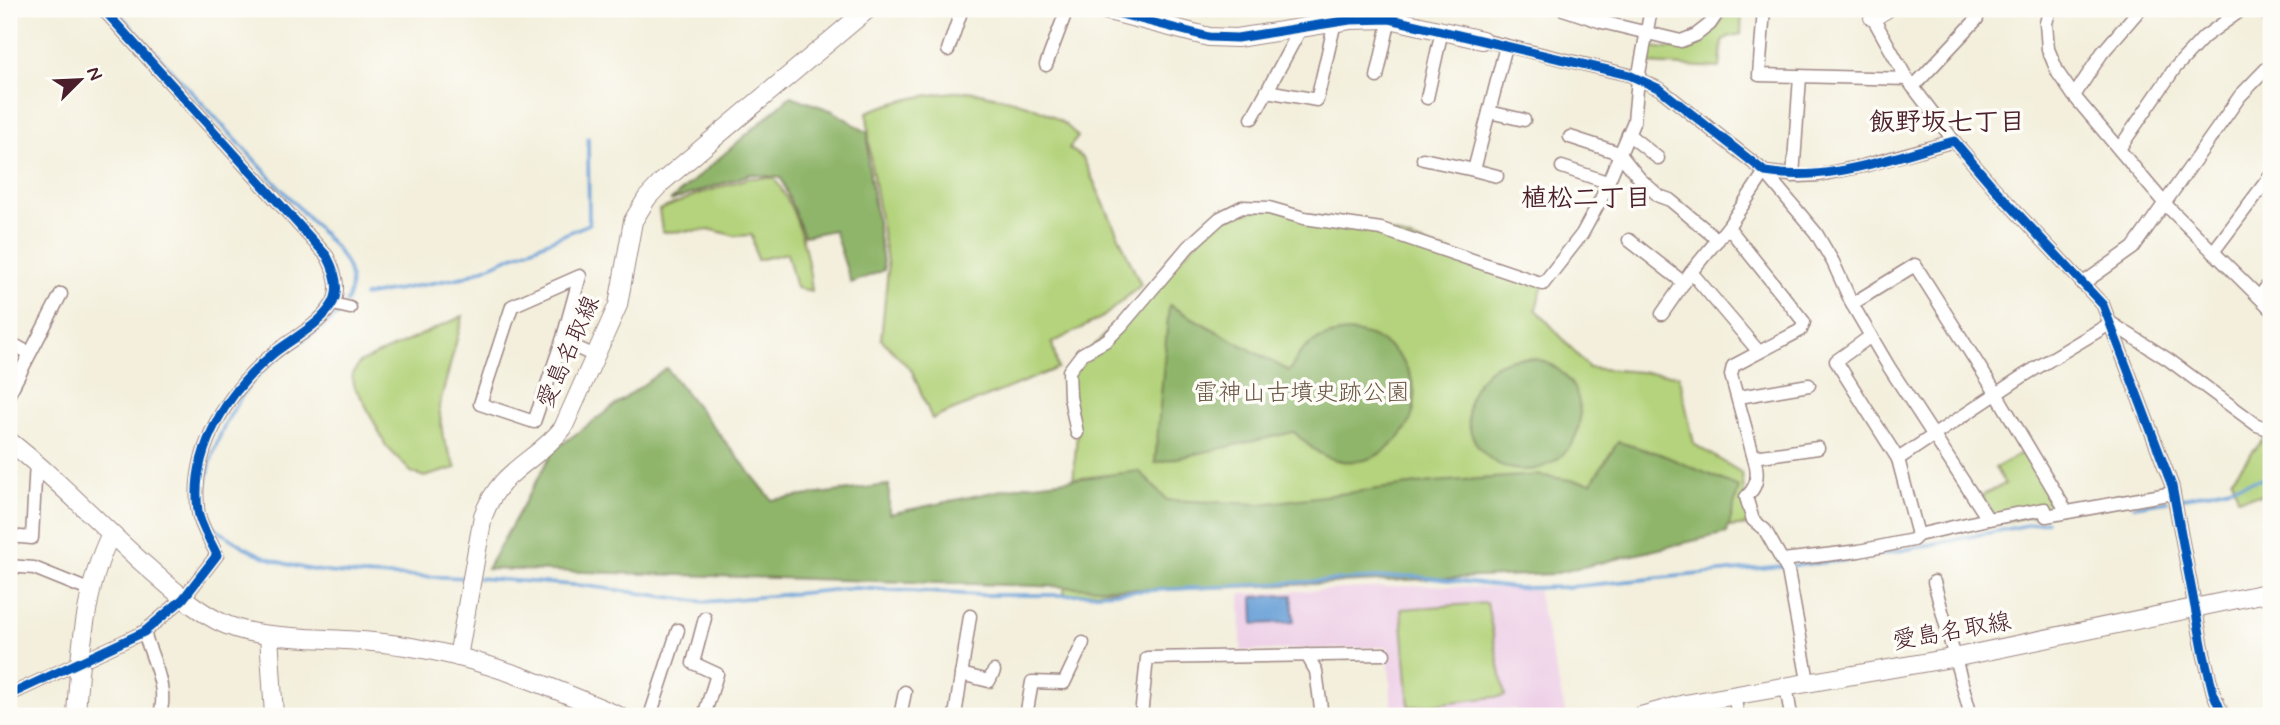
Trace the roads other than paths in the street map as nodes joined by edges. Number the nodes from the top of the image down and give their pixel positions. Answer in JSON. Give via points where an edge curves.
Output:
{"nodes":[{"id":1,"x":103,"y":9,"type":"edge"},
{"id":2,"x":868,"y":9,"type":"edge"},
{"id":3,"x":962,"y":9,"type":"edge"},
{"id":4,"x":1067,"y":9,"type":"edge"},
{"id":5,"x":1101,"y":9,"type":"edge"},
{"id":6,"x":1563,"y":9,"type":"edge"},
{"id":7,"x":1651,"y":9,"type":"edge"},
{"id":8,"x":1720,"y":9,"type":"edge"},
{"id":9,"x":1764,"y":9,"type":"edge"},
{"id":10,"x":2050,"y":9,"type":"edge"},
{"id":11,"x":2140,"y":9,"type":"edge"},
{"id":12,"x":2243,"y":9,"type":"edge"},
{"id":13,"x":2267,"y":9,"type":"edge"},
{"id":14,"x":1876,"y":11,"type":"edge"},
{"id":15,"x":1391,"y":14,"type":"edge"},
{"id":16,"x":2271,"y":16,"type":"edge"},
{"id":17,"x":1977,"y":19,"type":"dead end"},
{"id":18,"x":1335,"y":22,"type":"junction"},
{"id":19,"x":1302,"y":26,"type":"junction"},
{"id":20,"x":1442,"y":30,"type":"junction"},
{"id":21,"x":1645,"y":34,"type":"junction"},
{"id":22,"x":1482,"y":40,"type":"joint"},
{"id":23,"x":1506,"y":46,"type":"junction"},
{"id":24,"x":948,"y":50,"type":"dead end"},
{"id":25,"x":2271,"y":64,"type":"edge"},
{"id":26,"x":1046,"y":65,"type":"dead end"},
{"id":27,"x":1377,"y":77,"type":"dead end"},
{"id":28,"x":1800,"y":77,"type":"junction"},
{"id":29,"x":1638,"y":79,"type":"junction"},
{"id":30,"x":1910,"y":83,"type":"junction"},
{"id":31,"x":1266,"y":91,"type":"junction"},
{"id":32,"x":2074,"y":96,"type":"junction"},
{"id":33,"x":1427,"y":98,"type":"dead end"},
{"id":34,"x":1489,"y":112,"type":"junction"},
{"id":35,"x":1252,"y":118,"type":"dead end"},
{"id":36,"x":1524,"y":120,"type":"dead end"},
{"id":37,"x":1628,"y":134,"type":"junction"},
{"id":38,"x":1570,"y":137,"type":"dead end"},
{"id":39,"x":1954,"y":141,"type":"junction"},
{"id":40,"x":2119,"y":149,"type":"junction"},
{"id":41,"x":1619,"y":153,"type":"junction"},
{"id":42,"x":1658,"y":158,"type":"dead end"},
{"id":43,"x":1423,"y":159,"type":"dead end"},
{"id":44,"x":1562,"y":167,"type":"dead end"},
{"id":45,"x":1474,"y":170,"type":"junction"},
{"id":46,"x":1765,"y":172,"type":"junction"},
{"id":47,"x":2271,"y":175,"type":"edge"},
{"id":48,"x":1497,"y":176,"type":"dead end"},
{"id":49,"x":1793,"y":176,"type":"junction"},
{"id":50,"x":1607,"y":182,"type":"junction"},
{"id":51,"x":2165,"y":204,"type":"junction"},
{"id":52,"x":1728,"y":227,"type":"junction"},
{"id":53,"x":1629,"y":240,"type":"dead end"},
{"id":54,"x":1718,"y":240,"type":"junction"},
{"id":55,"x":2213,"y":252,"type":"junction"},
{"id":56,"x":1688,"y":277,"type":"junction"},
{"id":57,"x":2271,"y":281,"type":"edge"},
{"id":58,"x":2081,"y":284,"type":"junction"},
{"id":59,"x":61,"y":294,"type":"dead end"},
{"id":60,"x":2259,"y":297,"type":"junction"},
{"id":61,"x":1852,"y":304,"type":"junction"},
{"id":62,"x":2271,"y":309,"type":"edge"},
{"id":63,"x":1662,"y":314,"type":"dead end"},
{"id":64,"x":2110,"y":323,"type":"junction"},
{"id":65,"x":1871,"y":336,"type":"junction"},
{"id":66,"x":562,"y":341,"type":"junction"},
{"id":67,"x":9,"y":342,"type":"edge"},
{"id":68,"x":1759,"y":352,"type":"junction"},
{"id":69,"x":29,"y":354,"type":"junction"},
{"id":70,"x":595,"y":356,"type":"junction"},
{"id":71,"x":1809,"y":385,"type":"dead end"},
{"id":72,"x":1996,"y":393,"type":"junction"},
{"id":73,"x":9,"y":394,"type":"edge"},
{"id":74,"x":1739,"y":397,"type":"junction"},
{"id":75,"x":2271,"y":430,"type":"edge"},
{"id":76,"x":1077,"y":433,"type":"dead end"},
{"id":77,"x":1935,"y":435,"type":"junction"},
{"id":78,"x":9,"y":440,"type":"edge"},
{"id":79,"x":1818,"y":447,"type":"dead end"},
{"id":80,"x":1754,"y":457,"type":"junction"},
{"id":81,"x":1898,"y":459,"type":"junction"},
{"id":82,"x":36,"y":461,"type":"junction"},
{"id":83,"x":2173,"y":493,"type":"junction"},
{"id":84,"x":2067,"y":512,"type":"junction"},
{"id":85,"x":1987,"y":519,"type":"junction"},
{"id":86,"x":111,"y":534,"type":"junction"},
{"id":87,"x":1918,"y":535,"type":"junction"},
{"id":88,"x":9,"y":536,"type":"edge"},
{"id":89,"x":1785,"y":565,"type":"junction"},
{"id":90,"x":9,"y":566,"type":"edge"},
{"id":91,"x":1934,"y":582,"type":"dead end"},
{"id":92,"x":91,"y":591,"type":"junction"},
{"id":93,"x":2271,"y":592,"type":"edge"},
{"id":94,"x":183,"y":599,"type":"junction"},
{"id":95,"x":2194,"y":607,"type":"junction"},
{"id":96,"x":970,"y":616,"type":"dead end"},
{"id":97,"x":705,"y":618,"type":"dead end"},
{"id":98,"x":678,"y":630,"type":"dead end"},
{"id":99,"x":144,"y":632,"type":"junction"},
{"id":100,"x":269,"y":635,"type":"junction"},
{"id":101,"x":1083,"y":643,"type":"dead end"},
{"id":102,"x":1384,"y":654,"type":"dead end"},
{"id":103,"x":1307,"y":655,"type":"junction"},
{"id":104,"x":458,"y":657,"type":"junction"},
{"id":105,"x":1954,"y":658,"type":"junction"},
{"id":106,"x":80,"y":662,"type":"junction"},
{"id":107,"x":994,"y":671,"type":"dead end"},
{"id":108,"x":961,"y":674,"type":"junction"},
{"id":109,"x":1808,"y":681,"type":"junction"},
{"id":110,"x":1786,"y":685,"type":"junction"},
{"id":111,"x":905,"y":692,"type":"dead end"},
{"id":112,"x":9,"y":695,"type":"edge"},
{"id":113,"x":1734,"y":695,"type":"junction"},
{"id":114,"x":76,"y":716,"type":"edge"},
{"id":115,"x":159,"y":716,"type":"edge"},
{"id":116,"x":274,"y":716,"type":"edge"},
{"id":117,"x":618,"y":716,"type":"edge"},
{"id":118,"x":650,"y":716,"type":"edge"},
{"id":119,"x":704,"y":716,"type":"edge"},
{"id":120,"x":900,"y":716,"type":"edge"},
{"id":121,"x":955,"y":716,"type":"edge"},
{"id":122,"x":1026,"y":716,"type":"edge"},
{"id":123,"x":1141,"y":716,"type":"edge"},
{"id":124,"x":1322,"y":716,"type":"edge"},
{"id":125,"x":1641,"y":716,"type":"edge"},
{"id":126,"x":1738,"y":716,"type":"edge"},
{"id":127,"x":1791,"y":716,"type":"edge"},
{"id":128,"x":1971,"y":716,"type":"edge"},
{"id":129,"x":2223,"y":716,"type":"edge"}],
"edges":[{"from":1,"to":94,"type":"street","via":[[327,256],[342,306],[248,377],[213,428],[197,488],[198,514],[217,555]]},
{"from":2,"to":70,"type":"main road","name":"愛島名取線","via":[[647,198],[633,221],[618,305]]},
{"from":3,"to":24,"type":"street"},
{"from":4,"to":26,"type":"street"},
{"from":5,"to":19,"type":"main road","via":[[1209,37],[1237,38]]},
{"from":6,"to":21,"type":"street"},
{"from":7,"to":21,"type":"street"},
{"from":8,"to":21,"type":"street","via":[[1710,24],[1681,41]]},
{"from":9,"to":28,"type":"street","via":[[1759,75]]},
{"from":10,"to":32,"type":"street","via":[[2048,49],[2057,73]]},
{"from":11,"to":32,"type":"street","via":[[2102,53]]},
{"from":12,"to":40,"type":"street","via":[[2204,37],[2175,68]]},
{"from":13,"to":16,"type":"main road"},
{"from":14,"to":30,"type":"street"},
{"from":15,"to":18,"type":"main road"},
{"from":15,"to":20,"type":"main road"},
{"from":15,"to":27,"type":"street"},
{"from":17,"to":30,"type":"street"},
{"from":18,"to":19,"type":"main road"},
{"from":18,"to":31,"type":"street","via":[[1317,100]]},
{"from":19,"to":31,"type":"street"},
{"from":20,"to":22,"type":"main road"},
{"from":20,"to":33,"type":"street"},
{"from":21,"to":29,"type":"street"},
{"from":22,"to":23,"type":"street"},
{"from":23,"to":29,"type":"street"},
{"from":23,"to":34,"type":"street"},
{"from":25,"to":51,"type":"street","via":[[2241,96]]},
{"from":28,"to":30,"type":"street"},
{"from":28,"to":49,"type":"street"},
{"from":29,"to":37,"type":"street","via":[[1634,121]]},
{"from":29,"to":46,"type":"street","via":[[1660,89]]},
{"from":30,"to":39,"type":"street"},
{"from":31,"to":35,"type":"street"},
{"from":32,"to":40,"type":"street"},
{"from":34,"to":36,"type":"street"},
{"from":34,"to":45,"type":"street"},
{"from":37,"to":41,"type":"street"},
{"from":37,"to":42,"type":"street"},
{"from":38,"to":41,"type":"street"},
{"from":39,"to":49,"type":"street","via":[[1864,166]]},
{"from":39,"to":58,"type":"street"},
{"from":40,"to":51,"type":"street"},
{"from":41,"to":50,"type":"street"},
{"from":41,"to":54,"type":"street","via":[[1659,196]]},
{"from":43,"to":45,"type":"street"},
{"from":44,"to":50,"type":"street"},
{"from":45,"to":48,"type":"street"},
{"from":46,"to":49,"type":"street"},
{"from":46,"to":52,"type":"street"},
{"from":46,"to":61,"type":"street","via":[[1816,233]]},
{"from":47,"to":55,"type":"street"},
{"from":50,"to":76,"type":"street","via":[[1582,234],[1543,284],[1381,229],[1242,207],[1220,218],[1188,247],[1121,326],[1082,354],[1069,371]]},
{"from":51,"to":55,"type":"street"},
{"from":51,"to":58,"type":"street","via":[[2133,248]]},
{"from":52,"to":54,"type":"street"},
{"from":52,"to":68,"type":"street","via":[[1804,323],[1801,330]]},
{"from":53,"to":56,"type":"street"},
{"from":54,"to":56,"type":"street"},
{"from":55,"to":60,"type":"street"},
{"from":56,"to":63,"type":"street"},
{"from":56,"to":68,"type":"street"},
{"from":57,"to":60,"type":"street"},
{"from":58,"to":64,"type":"street","via":[[2103,305]]},
{"from":59,"to":69,"type":"street"},
{"from":60,"to":62,"type":"street"},
{"from":61,"to":65,"type":"street"},
{"from":61,"to":72,"type":"street","via":[[1915,265]]},
{"from":64,"to":72,"type":"street"},
{"from":64,"to":75,"type":"street","via":[[2257,425]]},
{"from":64,"to":83,"type":"street"},
{"from":65,"to":77,"type":"street"},
{"from":65,"to":81,"type":"street","via":[[1836,360]]},
{"from":66,"to":66,"type":"street","via":[[534,422],[480,404],[512,306],[585,273]]},
{"from":66,"to":70,"type":"street"},
{"from":67,"to":69,"type":"street"},
{"from":68,"to":74,"type":"street","via":[[1733,366],[1731,375]]},
{"from":69,"to":73,"type":"street"},
{"from":70,"to":104,"type":"main road","name":"愛島名取線","via":[[555,438],[524,461],[490,498]]},
{"from":71,"to":74,"type":"street"},
{"from":72,"to":77,"type":"street"},
{"from":72,"to":84,"type":"street"},
{"from":74,"to":80,"type":"street"},
{"from":77,"to":81,"type":"street"},
{"from":77,"to":85,"type":"street"},
{"from":78,"to":82,"type":"main road"},
{"from":79,"to":80,"type":"street"},
{"from":80,"to":89,"type":"street","via":[[1758,476],[1746,497],[1753,520],[1765,530]]},
{"from":81,"to":87,"type":"street"},
{"from":82,"to":86,"type":"main road"},
{"from":82,"to":88,"type":"street","via":[[32,538]]},
{"from":83,"to":84,"type":"street"},
{"from":83,"to":95,"type":"street"},
{"from":84,"to":85,"type":"street","via":[[2046,516],[2045,509]]},
{"from":85,"to":87,"type":"street"},
{"from":86,"to":92,"type":"main road"},
{"from":86,"to":94,"type":"main road"},
{"from":87,"to":89,"type":"street","via":[[1913,540]]},
{"from":89,"to":109,"type":"street"},
{"from":90,"to":92,"type":"street","via":[[34,568]]},
{"from":91,"to":105,"type":"street"},
{"from":92,"to":106,"type":"main road"},
{"from":93,"to":95,"type":"main road","name":"愛島名取線"},
{"from":94,"to":99,"type":"street"},
{"from":94,"to":100,"type":"main road","via":[[236,629]]},
{"from":95,"to":105,"type":"main road","name":"愛島名取線"},
{"from":95,"to":129,"type":"street"},
{"from":96,"to":108,"type":"street"},
{"from":97,"to":119,"type":"street","via":[[693,663],[717,674]]},
{"from":98,"to":118,"type":"street"},
{"from":99,"to":106,"type":"street"},
{"from":99,"to":115,"type":"street","via":[[162,689]]},
{"from":100,"to":104,"type":"main road","via":[[374,642]]},
{"from":100,"to":116,"type":"main road"},
{"from":101,"to":122,"type":"street","via":[[1064,683],[1032,682]]},
{"from":102,"to":103,"type":"street"},
{"from":103,"to":123,"type":"street","via":[[1147,658]]},
{"from":103,"to":124,"type":"street","via":[[1316,671]]},
{"from":104,"to":117,"type":"main road","via":[[536,681]]},
{"from":105,"to":109,"type":"main road","name":"愛島名取線"},
{"from":105,"to":128,"type":"street"},
{"from":106,"to":112,"type":"street"},
{"from":106,"to":114,"type":"main road"},
{"from":107,"to":108,"type":"street","via":[[989,681]]},
{"from":108,"to":121,"type":"street"},
{"from":109,"to":110,"type":"main road","name":"愛島名取線"},
{"from":110,"to":113,"type":"main road","name":"愛島名取線"},
{"from":110,"to":127,"type":"street"},
{"from":111,"to":120,"type":"street"},
{"from":113,"to":125,"type":"main road","name":"愛島名取線"},
{"from":113,"to":126,"type":"street"}]}
